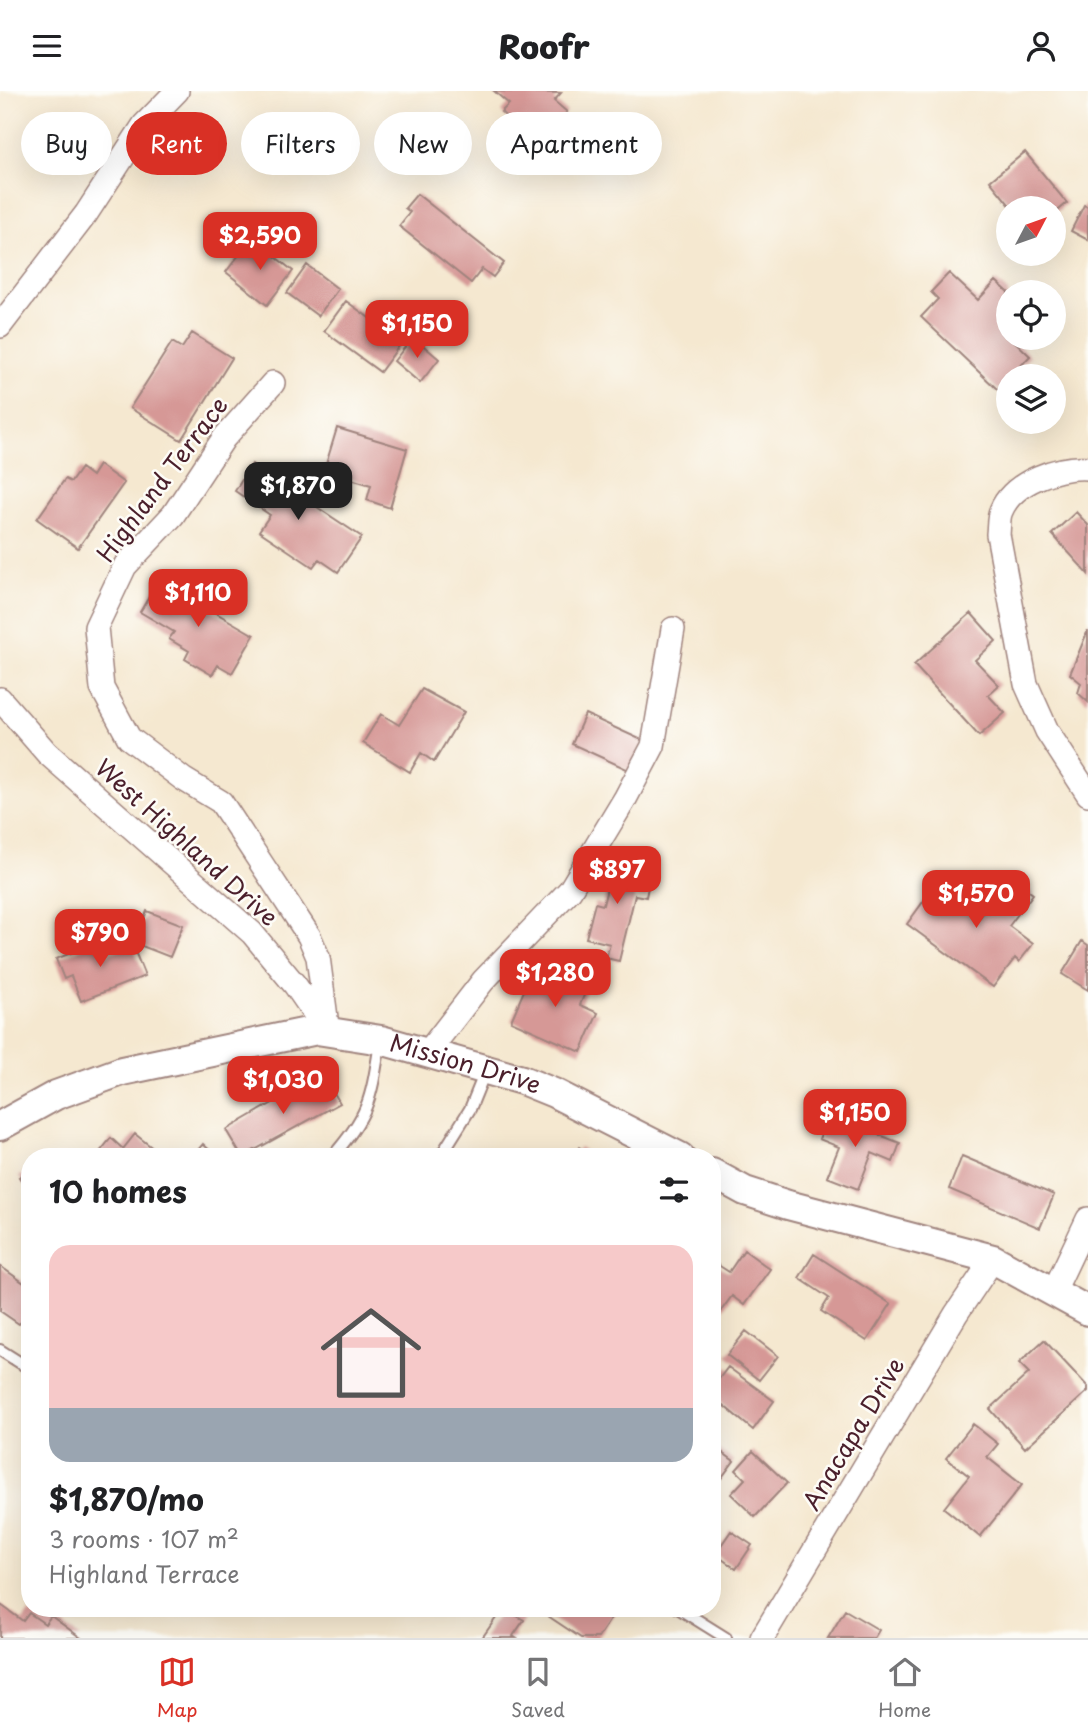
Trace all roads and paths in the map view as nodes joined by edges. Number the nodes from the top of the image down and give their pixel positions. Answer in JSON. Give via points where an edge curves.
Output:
{"nodes":[{"id":1,"x":177,"y":91,"type":"edge"},
{"id":2,"x":0,"y":326,"type":"edge"},
{"id":3,"x":273,"y":383,"type":"dead end"},
{"id":4,"x":1088,"y":468,"type":"edge"},
{"id":5,"x":673,"y":629,"type":"dead end"},
{"id":6,"x":0,"y":699,"type":"edge"},
{"id":7,"x":1088,"y":794,"type":"edge"},
{"id":8,"x":328,"y":1033,"type":"junction"},
{"id":9,"x":381,"y":1040,"type":"junction"},
{"id":10,"x":428,"y":1052,"type":"junction"},
{"id":11,"x":486,"y":1069,"type":"junction"},
{"id":12,"x":0,"y":1126,"type":"edge"},
{"id":13,"x":340,"y":1148,"type":"edge"},
{"id":14,"x":446,"y":1148,"type":"edge"},
{"id":15,"x":662,"y":1148,"type":"edge"},
{"id":16,"x":721,"y":1178,"type":"edge"},
{"id":17,"x":1088,"y":1219,"type":"edge"},
{"id":18,"x":993,"y":1259,"type":"junction"},
{"id":19,"x":1053,"y":1293,"type":"junction"},
{"id":20,"x":1088,"y":1311,"type":"edge"},
{"id":21,"x":0,"y":1350,"type":"edge"},
{"id":22,"x":21,"y":1363,"type":"edge"},
{"id":23,"x":692,"y":1617,"type":"edge"},
{"id":24,"x":726,"y":1638,"type":"edge"},
{"id":25,"x":762,"y":1638,"type":"edge"}],
"edges":[{"from":1,"to":2,"type":"street","via":[[144,125],[86,214]]},
{"from":3,"to":8,"type":"street","name":"Highland Terrace","via":[[225,438],[173,515],[125,566],[96,627],[102,688],[129,738],[222,802],[309,936],[322,979]]},
{"from":4,"to":7,"type":"street","via":[[1072,467],[1022,485],[1001,511],[998,534],[1026,684],[1047,731]]},
{"from":5,"to":10,"type":"street","via":[[653,746],[625,799],[570,890],[483,981]]},
{"from":6,"to":8,"type":"street","name":"West Highland Drive","via":[[47,753],[252,933]]},
{"from":8,"to":9,"type":"street","name":"Mission Drive"},
{"from":8,"to":12,"type":"street","name":"Mission Drive","via":[[317,1030],[122,1071],[56,1095]]},
{"from":9,"to":10,"type":"street","name":"Mission Drive"},
{"from":9,"to":13,"type":"lane","via":[[372,1094],[359,1126]]},
{"from":10,"to":11,"type":"street","name":"Mission Drive"},
{"from":11,"to":14,"type":"lane","via":[[470,1109]]},
{"from":11,"to":15,"type":"street","name":"Mission Drive","via":[[554,1093]]},
{"from":16,"to":18,"type":"street","via":[[788,1205]]},
{"from":17,"to":19,"type":"street"},
{"from":18,"to":19,"type":"street"},
{"from":18,"to":25,"type":"street","name":"Anacapa Drive"},
{"from":19,"to":20,"type":"street"},
{"from":21,"to":22,"type":"lane"},
{"from":23,"to":24,"type":"lane"}]}
